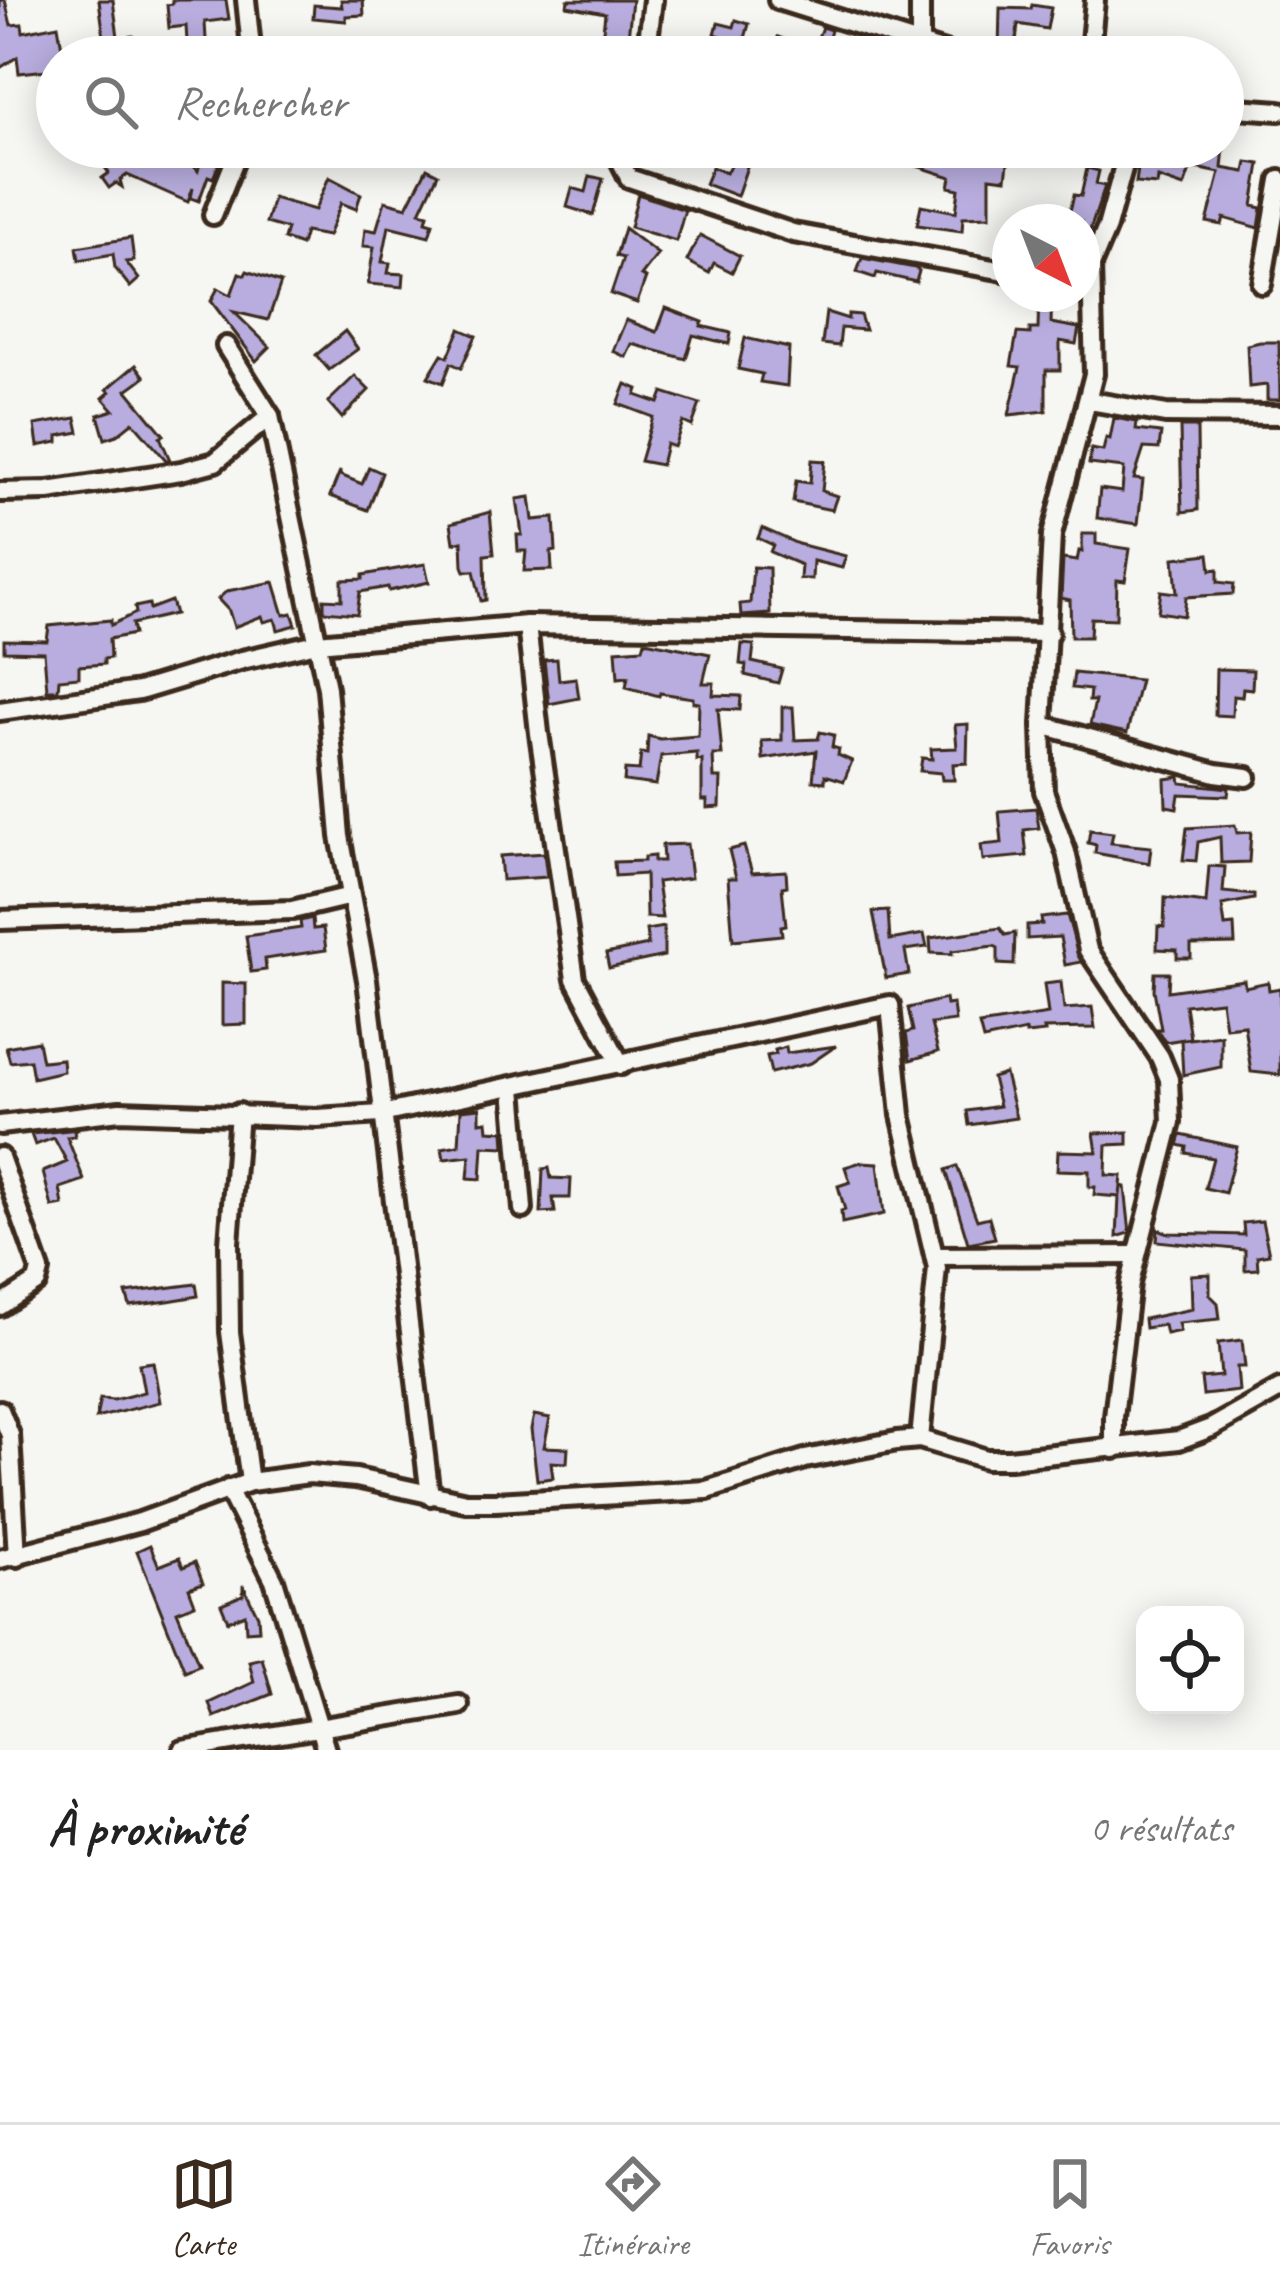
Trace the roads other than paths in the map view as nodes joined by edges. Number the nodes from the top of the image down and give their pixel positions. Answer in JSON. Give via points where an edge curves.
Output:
{"nodes":[{"id":1,"x":246,"y":0,"type":"edge"},
{"id":2,"x":653,"y":0,"type":"edge"},
{"id":3,"x":778,"y":0,"type":"edge"},
{"id":4,"x":920,"y":0,"type":"edge"},
{"id":5,"x":1095,"y":0,"type":"edge"},
{"id":6,"x":249,"y":36,"type":"edge"},
{"id":7,"x":649,"y":36,"type":"edge"},
{"id":8,"x":892,"y":36,"type":"edge"},
{"id":9,"x":920,"y":36,"type":"edge"},
{"id":10,"x":1092,"y":36,"type":"edge"},
{"id":11,"x":1244,"y":108,"type":"edge"},
{"id":12,"x":1280,"y":111,"type":"edge"},
{"id":13,"x":232,"y":168,"type":"edge"},
{"id":14,"x":620,"y":168,"type":"edge"},
{"id":15,"x":1123,"y":168,"type":"edge"},
{"id":16,"x":1280,"y":179,"type":"edge"},
{"id":17,"x":213,"y":215,"type":"dead end"},
{"id":18,"x":1100,"y":241,"type":"edge"},
{"id":19,"x":992,"y":269,"type":"edge"},
{"id":20,"x":1262,"y":284,"type":"dead end"},
{"id":21,"x":1088,"y":312,"type":"edge"},
{"id":22,"x":226,"y":346,"type":"dead end"},
{"id":23,"x":1090,"y":401,"type":"junction"},
{"id":24,"x":1280,"y":415,"type":"edge"},
{"id":25,"x":269,"y":416,"type":"junction"},
{"id":26,"x":0,"y":492,"type":"edge"},
{"id":27,"x":527,"y":625,"type":"junction"},
{"id":28,"x":1049,"y":633,"type":"junction"},
{"id":29,"x":317,"y":643,"type":"junction"},
{"id":30,"x":0,"y":710,"type":"edge"},
{"id":31,"x":1042,"y":725,"type":"junction"},
{"id":32,"x":1247,"y":777,"type":"dead end"},
{"id":33,"x":351,"y":896,"type":"junction"},
{"id":34,"x":0,"y":920,"type":"edge"},
{"id":35,"x":621,"y":1065,"type":"junction"},
{"id":36,"x":513,"y":1088,"type":"junction"},
{"id":37,"x":239,"y":1113,"type":"junction"},
{"id":38,"x":381,"y":1114,"type":"junction"},
{"id":39,"x":0,"y":1125,"type":"edge"},
{"id":40,"x":0,"y":1157,"type":"edge"},
{"id":41,"x":523,"y":1209,"type":"dead end"},
{"id":42,"x":1136,"y":1255,"type":"junction"},
{"id":43,"x":935,"y":1256,"type":"junction"},
{"id":44,"x":0,"y":1306,"type":"edge"},
{"id":45,"x":1280,"y":1389,"type":"edge"},
{"id":46,"x":0,"y":1410,"type":"edge"},
{"id":47,"x":920,"y":1439,"type":"junction"},
{"id":48,"x":1114,"y":1449,"type":"junction"},
{"id":49,"x":250,"y":1482,"type":"junction"},
{"id":50,"x":228,"y":1490,"type":"junction"},
{"id":51,"x":430,"y":1496,"type":"junction"},
{"id":52,"x":9,"y":1558,"type":"edge"},
{"id":53,"x":459,"y":1705,"type":"dead end"},
{"id":54,"x":321,"y":1728,"type":"junction"},
{"id":55,"x":182,"y":1750,"type":"edge"},
{"id":56,"x":326,"y":1750,"type":"edge"}],
"edges":[{"from":1,"to":6,"type":"street"},
{"from":2,"to":7,"type":"street"},
{"from":3,"to":8,"type":"street"},
{"from":4,"to":9,"type":"street"},
{"from":5,"to":10,"type":"street"},
{"from":11,"to":12,"type":"street"},
{"from":13,"to":17,"type":"street"},
{"from":14,"to":19,"type":"street","via":[[629,178],[794,233]]},
{"from":15,"to":18,"type":"street"},
{"from":16,"to":20,"type":"street"},
{"from":21,"to":23,"type":"street"},
{"from":22,"to":25,"type":"street"},
{"from":23,"to":24,"type":"street","via":[[1166,414]]},
{"from":23,"to":28,"type":"street","via":[[1052,536]]},
{"from":25,"to":26,"type":"street","via":[[215,462]]},
{"from":25,"to":29,"type":"street"},
{"from":27,"to":28,"type":"street"},
{"from":27,"to":29,"type":"street"},
{"from":27,"to":35,"type":"street","via":[[575,979]]},
{"from":28,"to":31,"type":"street"},
{"from":29,"to":30,"type":"street","via":[[140,691]]},
{"from":29,"to":33,"type":"street"},
{"from":31,"to":32,"type":"street"},
{"from":31,"to":42,"type":"street","via":[[1044,791],[1088,950],[1169,1079],[1171,1122]]},
{"from":33,"to":34,"type":"street","via":[[292,910]]},
{"from":33,"to":38,"type":"street"},
{"from":35,"to":36,"type":"street"},
{"from":35,"to":43,"type":"street","via":[[890,1005],[902,1115]]},
{"from":36,"to":38,"type":"street"},
{"from":36,"to":41,"type":"street"},
{"from":37,"to":38,"type":"street"},
{"from":37,"to":39,"type":"street","via":[[120,1111]]},
{"from":37,"to":49,"type":"street","via":[[230,1332]]},
{"from":38,"to":51,"type":"street"},
{"from":40,"to":44,"type":"street","via":[[40,1270],[38,1282]]},
{"from":42,"to":43,"type":"street"},
{"from":42,"to":48,"type":"street"},
{"from":43,"to":47,"type":"street"},
{"from":45,"to":48,"type":"street","via":[[1179,1440]]},
{"from":46,"to":52,"type":"street","via":[[10,1435]]},
{"from":47,"to":48,"type":"street","via":[[986,1459]]},
{"from":47,"to":51,"type":"street","via":[[806,1460],[707,1490],[495,1502]]},
{"from":49,"to":50,"type":"street"},
{"from":49,"to":51,"type":"street","via":[[327,1473]]},
{"from":50,"to":52,"type":"street"},
{"from":50,"to":54,"type":"street","via":[[274,1580]]},
{"from":53,"to":54,"type":"street"},
{"from":54,"to":55,"type":"street"},
{"from":54,"to":56,"type":"street"}]}
